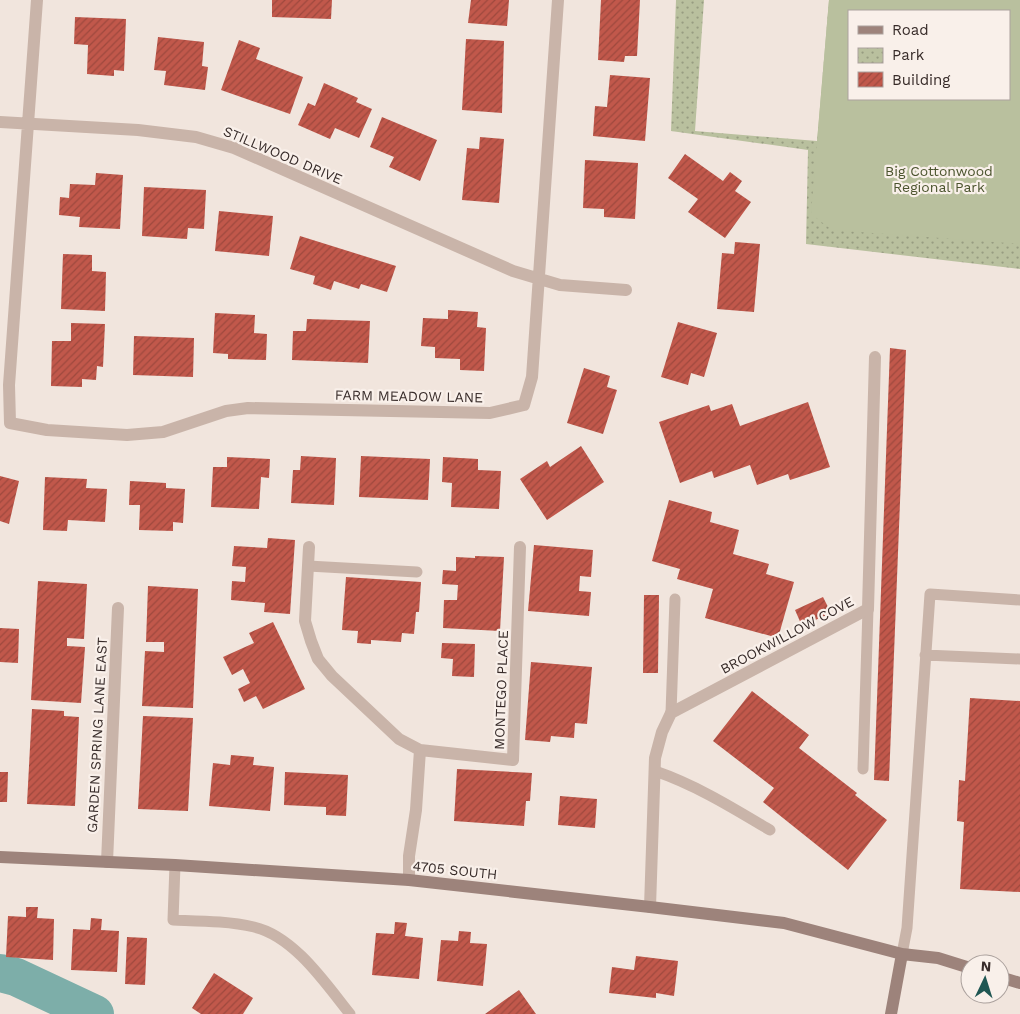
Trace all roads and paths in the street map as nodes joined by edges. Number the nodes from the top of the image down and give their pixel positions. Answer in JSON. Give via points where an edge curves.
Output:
{"nodes":[{"id":1,"x":37,"y":0,"type":"edge"},
{"id":2,"x":558,"y":0,"type":"edge"},
{"id":3,"x":0,"y":122,"type":"edge"},
{"id":4,"x":28,"y":124,"type":"junction"},
{"id":5,"x":539,"y":280,"type":"junction"},
{"id":6,"x":626,"y":290,"type":"dead end"},
{"id":7,"x":874,"y":356,"type":"dead end"},
{"id":8,"x":309,"y":547,"type":"dead end"},
{"id":9,"x":520,"y":547,"type":"dead end"},
{"id":10,"x":308,"y":566,"type":"junction"},
{"id":11,"x":416,"y":572,"type":"dead end"},
{"id":12,"x":675,"y":599,"type":"dead end"},
{"id":13,"x":1020,"y":600,"type":"edge"},
{"id":14,"x":118,"y":608,"type":"dead end"},
{"id":15,"x":868,"y":609,"type":"junction"},
{"id":16,"x":925,"y":654,"type":"junction"},
{"id":17,"x":1020,"y":659,"type":"edge"},
{"id":18,"x":671,"y":713,"type":"junction"},
{"id":19,"x":420,"y":750,"type":"junction"},
{"id":20,"x":863,"y":769,"type":"dead end"},
{"id":21,"x":655,"y":771,"type":"junction"},
{"id":22,"x":770,"y":830,"type":"dead end"},
{"id":23,"x":0,"y":857,"type":"edge"},
{"id":24,"x":107,"y":862,"type":"junction"},
{"id":25,"x":175,"y":865,"type":"junction"},
{"id":26,"x":409,"y":880,"type":"junction"},
{"id":27,"x":650,"y":907,"type":"junction"},
{"id":28,"x":902,"y":954,"type":"junction"},
{"id":29,"x":960,"y":965,"type":"edge"},
{"id":30,"x":350,"y":1014,"type":"edge"},
{"id":31,"x":891,"y":1014,"type":"edge"}],
"edges":[{"from":1,"to":4,"type":"street"},
{"from":2,"to":5,"type":"street","name":"FARM MEADOW LANE"},
{"from":3,"to":4,"type":"street","name":"STILLWOOD DRIVE"},
{"from":4,"to":5,"type":"street","name":"STILLWOOD DRIVE","via":[[138,130],[196,137],[234,148]]},
{"from":4,"to":5,"type":"street","name":"FARM MEADOW LANE","via":[[9,384],[10,423],[47,430],[127,435],[163,432],[226,411],[248,408],[490,413],[524,405],[532,377]]},
{"from":5,"to":6,"type":"street","name":"STILLWOOD DRIVE","via":[[560,285]]},
{"from":7,"to":15,"type":"street","name":"BROOKWILLOW COVE"},
{"from":8,"to":10,"type":"street"},
{"from":9,"to":19,"type":"street","name":"MONTEGO PLACE","via":[[513,760]]},
{"from":10,"to":11,"type":"lane"},
{"from":10,"to":19,"type":"street","via":[[305,622],[318,659],[399,738]]},
{"from":12,"to":18,"type":"lane"},
{"from":13,"to":16,"type":"lane","via":[[930,594]]},
{"from":14,"to":24,"type":"street","name":"GARDEN SPRING LANE EAST"},
{"from":15,"to":18,"type":"street","name":"BROOKWILLOW COVE"},
{"from":15,"to":20,"type":"lane"},
{"from":16,"to":17,"type":"lane"},
{"from":16,"to":28,"type":"lane","via":[[908,928]]},
{"from":18,"to":21,"type":"street","via":[[658,745]]},
{"from":19,"to":26,"type":"street"},
{"from":21,"to":22,"type":"lane","via":[[717,798]]},
{"from":21,"to":27,"type":"street"},
{"from":23,"to":24,"type":"street","name":"4705 SOUTH"},
{"from":24,"to":25,"type":"street","name":"4705 SOUTH"},
{"from":25,"to":26,"type":"street","name":"4705 SOUTH"},
{"from":25,"to":30,"type":"lane","via":[[173,920],[256,927],[280,939],[305,958]]},
{"from":26,"to":27,"type":"street","name":"4705 SOUTH"},
{"from":27,"to":28,"type":"street","name":"4705 SOUTH","via":[[784,923]]},
{"from":28,"to":29,"type":"street","name":"4705 SOUTH","via":[[938,958]]},
{"from":28,"to":31,"type":"street"}]}
